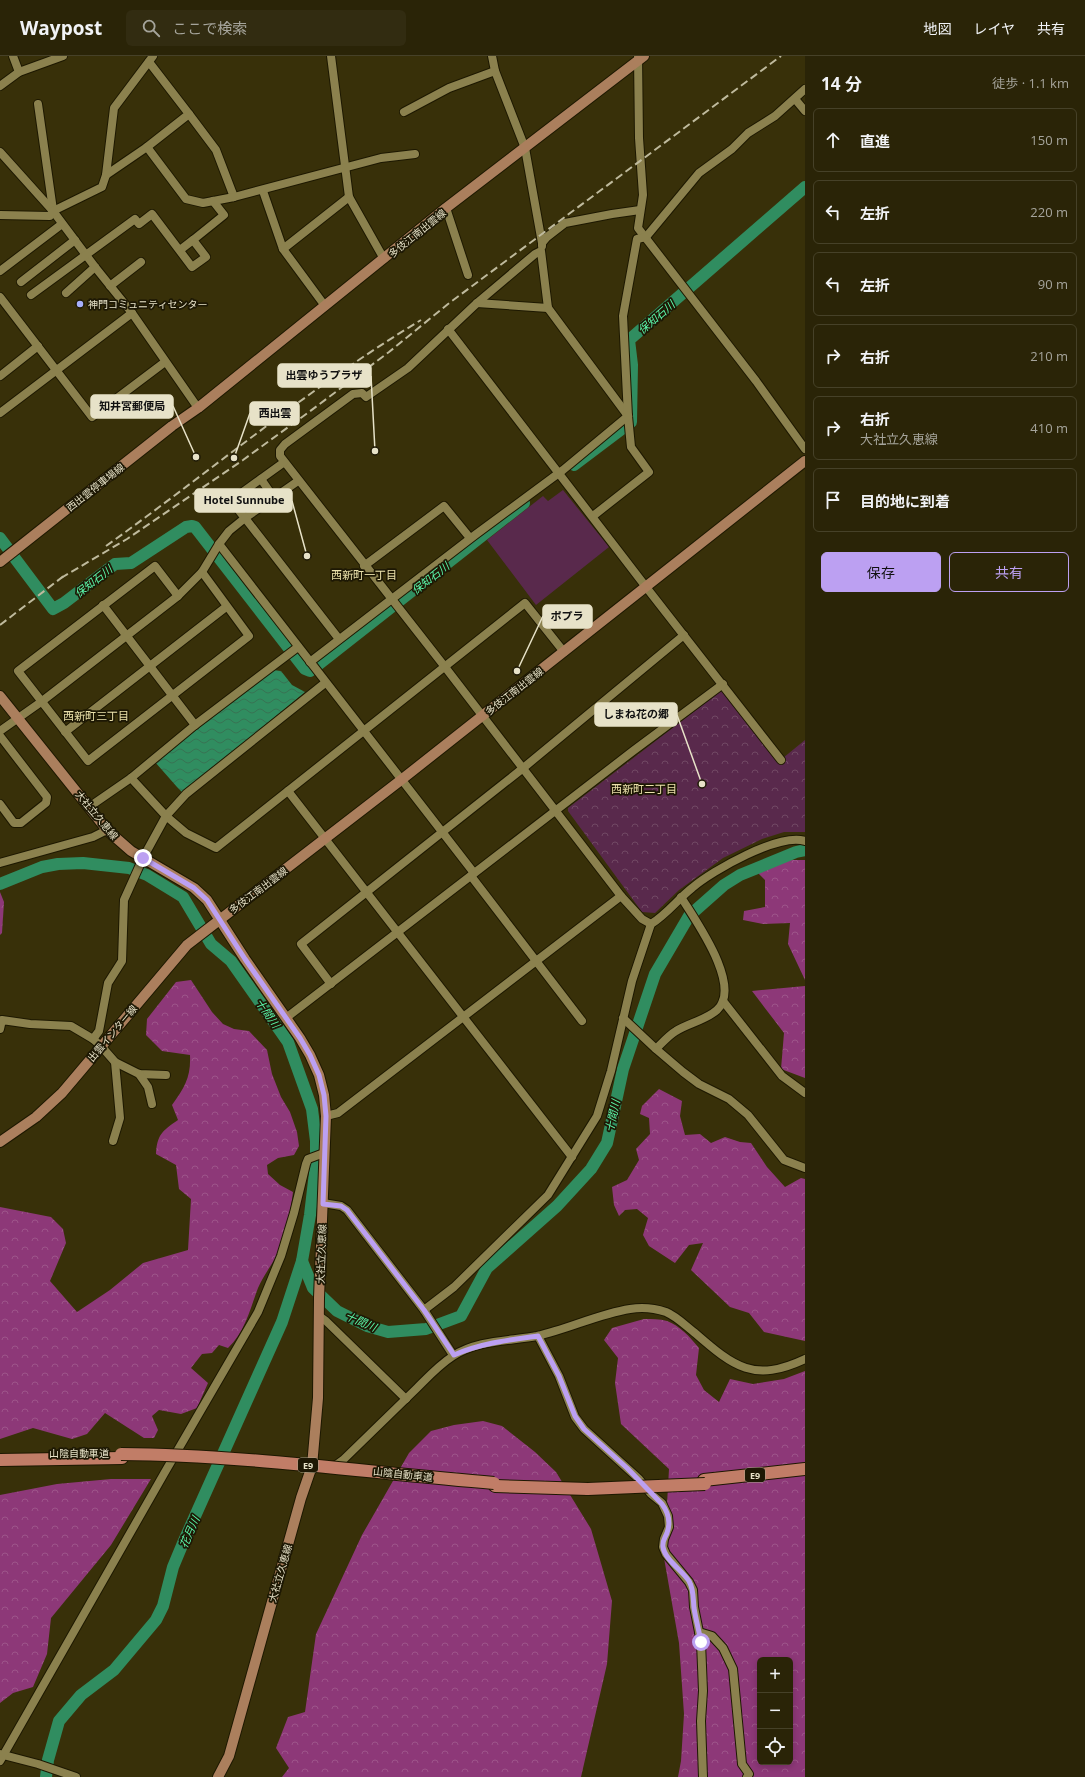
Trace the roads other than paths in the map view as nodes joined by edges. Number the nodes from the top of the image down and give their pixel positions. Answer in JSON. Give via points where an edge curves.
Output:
{"nodes":[{"id":1,"x":13,"y":56,"type":"edge"},
{"id":2,"x":63,"y":56,"type":"edge"},
{"id":3,"x":331,"y":56,"type":"edge"},
{"id":4,"x":492,"y":56,"type":"edge"},
{"id":5,"x":640,"y":57,"type":"edge"},
{"id":6,"x":151,"y":59,"type":"edge"},
{"id":7,"x":495,"y":71,"type":"junction"},
{"id":8,"x":19,"y":72,"type":"junction"},
{"id":9,"x":0,"y":86,"type":"edge"},
{"id":10,"x":805,"y":89,"type":"edge"},
{"id":11,"x":795,"y":99,"type":"junction"},
{"id":12,"x":38,"y":104,"type":"dead end"},
{"id":13,"x":805,"y":111,"type":"edge"},
{"id":14,"x":404,"y":112,"type":"dead end"},
{"id":15,"x":189,"y":114,"type":"junction"},
{"id":16,"x":147,"y":147,"type":"junction"},
{"id":17,"x":526,"y":148,"type":"junction"},
{"id":18,"x":0,"y":152,"type":"edge"},
{"id":19,"x":415,"y":154,"type":"dead end"},
{"id":20,"x":345,"y":167,"type":"junction"},
{"id":21,"x":106,"y":175,"type":"junction"},
{"id":22,"x":263,"y":190,"type":"junction"},
{"id":23,"x":234,"y":197,"type":"junction"},
{"id":24,"x":349,"y":197,"type":"junction"},
{"id":25,"x":213,"y":201,"type":"junction"},
{"id":26,"x":446,"y":208,"type":"junction"},
{"id":27,"x":640,"y":210,"type":"junction"},
{"id":28,"x":53,"y":211,"type":"junction"},
{"id":29,"x":0,"y":215,"type":"edge"},
{"id":30,"x":62,"y":224,"type":"junction"},
{"id":31,"x":646,"y":237,"type":"junction"},
{"id":32,"x":75,"y":240,"type":"junction"},
{"id":33,"x":193,"y":240,"type":"junction"},
{"id":34,"x":542,"y":247,"type":"junction"},
{"id":35,"x":283,"y":249,"type":"junction"},
{"id":36,"x":180,"y":250,"type":"junction"},
{"id":37,"x":85,"y":254,"type":"junction"},
{"id":38,"x":384,"y":259,"type":"junction"},
{"id":39,"x":141,"y":262,"type":"dead end"},
{"id":40,"x":95,"y":267,"type":"junction"},
{"id":41,"x":0,"y":272,"type":"edge"},
{"id":42,"x":468,"y":275,"type":"dead end"},
{"id":43,"x":21,"y":282,"type":"dead end"},
{"id":44,"x":110,"y":286,"type":"junction"},
{"id":45,"x":66,"y":293,"type":"dead end"},
{"id":46,"x":31,"y":295,"type":"dead end"},
{"id":47,"x":0,"y":297,"type":"edge"},
{"id":48,"x":477,"y":303,"type":"junction"},
{"id":49,"x":325,"y":306,"type":"junction"},
{"id":50,"x":548,"y":308,"type":"junction"},
{"id":51,"x":132,"y":313,"type":"junction"},
{"id":52,"x":448,"y":329,"type":"junction"},
{"id":53,"x":38,"y":346,"type":"junction"},
{"id":54,"x":165,"y":362,"type":"junction"},
{"id":55,"x":56,"y":370,"type":"junction"},
{"id":56,"x":0,"y":376,"type":"edge"},
{"id":57,"x":194,"y":410,"type":"junction"},
{"id":58,"x":0,"y":413,"type":"edge"},
{"id":59,"x":628,"y":416,"type":"junction"},
{"id":60,"x":805,"y":449,"type":"edge"},
{"id":61,"x":805,"y":461,"type":"edge"},
{"id":62,"x":283,"y":463,"type":"junction"},
{"id":63,"x":559,"y":473,"type":"junction"},
{"id":64,"x":260,"y":479,"type":"junction"},
{"id":65,"x":298,"y":481,"type":"junction"},
{"id":66,"x":274,"y":498,"type":"junction"},
{"id":67,"x":593,"y":516,"type":"junction"},
{"id":68,"x":245,"y":518,"type":"junction"},
{"id":69,"x":470,"y":538,"type":"junction"},
{"id":70,"x":219,"y":544,"type":"junction"},
{"id":71,"x":0,"y":562,"type":"edge"},
{"id":72,"x":364,"y":566,"type":"junction"},
{"id":73,"x":202,"y":572,"type":"junction"},
{"id":74,"x":646,"y":587,"type":"junction"},
{"id":75,"x":178,"y":596,"type":"junction"},
{"id":76,"x":390,"y":599,"type":"junction"},
{"id":77,"x":103,"y":605,"type":"junction"},
{"id":78,"x":226,"y":607,"type":"junction"},
{"id":79,"x":684,"y":635,"type":"junction"},
{"id":80,"x":127,"y":636,"type":"junction"},
{"id":81,"x":339,"y":639,"type":"junction"},
{"id":82,"x":298,"y":646,"type":"junction"},
{"id":83,"x":564,"y":652,"type":"junction"},
{"id":84,"x":310,"y":662,"type":"junction"},
{"id":85,"x":150,"y":666,"type":"junction"},
{"id":86,"x":445,"y":667,"type":"junction"},
{"id":87,"x":324,"y":683,"type":"junction"},
{"id":88,"x":723,"y":684,"type":"junction"},
{"id":89,"x":0,"y":696,"type":"edge"},
{"id":90,"x":173,"y":696,"type":"junction"},
{"id":91,"x":41,"y":702,"type":"junction"},
{"id":92,"x":482,"y":716,"type":"junction"},
{"id":93,"x":18,"y":717,"type":"junction"},
{"id":94,"x":195,"y":725,"type":"junction"},
{"id":95,"x":364,"y":730,"type":"junction"},
{"id":96,"x":0,"y":731,"type":"edge"},
{"id":97,"x":65,"y":732,"type":"junction"},
{"id":98,"x":0,"y":736,"type":"edge"},
{"id":99,"x":781,"y":760,"type":"dead end"},
{"id":100,"x":522,"y":769,"type":"junction"},
{"id":101,"x":131,"y":778,"type":"junction"},
{"id":102,"x":401,"y":780,"type":"junction"},
{"id":103,"x":288,"y":791,"type":"junction"},
{"id":104,"x":0,"y":804,"type":"edge"},
{"id":105,"x":89,"y":807,"type":"junction"},
{"id":106,"x":556,"y":811,"type":"junction"},
{"id":107,"x":166,"y":816,"type":"junction"},
{"id":108,"x":107,"y":830,"type":"junction"},
{"id":109,"x":442,"y":832,"type":"junction"},
{"id":110,"x":325,"y":840,"type":"junction"},
{"id":111,"x":805,"y":841,"type":"edge"},
{"id":112,"x":143,"y":858,"type":"junction"},
{"id":113,"x":0,"y":863,"type":"edge"},
{"id":114,"x":472,"y":875,"type":"junction"},
{"id":115,"x":366,"y":892,"type":"junction"},
{"id":116,"x":620,"y":896,"type":"junction"},
{"id":117,"x":681,"y":897,"type":"junction"},
{"id":118,"x":220,"y":919,"type":"junction"},
{"id":119,"x":651,"y":924,"type":"junction"},
{"id":120,"x":399,"y":933,"type":"junction"},
{"id":121,"x":536,"y":961,"type":"junction"},
{"id":122,"x":331,"y":984,"type":"junction"},
{"id":123,"x":723,"y":1001,"type":"junction"},
{"id":124,"x":463,"y":1017,"type":"junction"},
{"id":125,"x":286,"y":1018,"type":"junction"},
{"id":126,"x":623,"y":1018,"type":"junction"},
{"id":127,"x":582,"y":1021,"type":"dead end"},
{"id":128,"x":0,"y":1029,"type":"edge"},
{"id":129,"x":93,"y":1039,"type":"junction"},
{"id":130,"x":101,"y":1046,"type":"junction"},
{"id":131,"x":656,"y":1049,"type":"junction"},
{"id":132,"x":115,"y":1062,"type":"junction"},
{"id":133,"x":139,"y":1074,"type":"junction"},
{"id":134,"x":166,"y":1075,"type":"dead end"},
{"id":135,"x":805,"y":1093,"type":"edge"},
{"id":136,"x":152,"y":1104,"type":"dead end"},
{"id":137,"x":326,"y":1116,"type":"junction"},
{"id":138,"x":0,"y":1142,"type":"edge"},
{"id":139,"x":113,"y":1142,"type":"dead end"},
{"id":140,"x":324,"y":1153,"type":"junction"},
{"id":141,"x":572,"y":1157,"type":"junction"},
{"id":142,"x":805,"y":1168,"type":"edge"},
{"id":143,"x":323,"y":1204,"type":"junction"},
{"id":144,"x":424,"y":1310,"type":"junction"},
{"id":145,"x":319,"y":1316,"type":"junction"},
{"id":146,"x":538,"y":1336,"type":"junction"},
{"id":147,"x":454,"y":1355,"type":"junction"},
{"id":148,"x":805,"y":1359,"type":"edge"},
{"id":149,"x":406,"y":1399,"type":"junction"},
{"id":150,"x":4,"y":1458,"type":"edge"},
{"id":151,"x":312,"y":1466,"type":"junction"},
{"id":152,"x":805,"y":1469,"type":"edge"},
{"id":153,"x":805,"y":1474,"type":"edge"},
{"id":154,"x":705,"y":1482,"type":"junction"},
{"id":155,"x":699,"y":1632,"type":"junction"},
{"id":156,"x":1,"y":1757,"type":"edge"},
{"id":157,"x":76,"y":1777,"type":"edge"},
{"id":158,"x":218,"y":1777,"type":"edge"},
{"id":159,"x":703,"y":1777,"type":"edge"},
{"id":160,"x":747,"y":1777,"type":"edge"}],
"edges":[{"from":1,"to":8,"type":"street"},
{"from":2,"to":8,"type":"street"},
{"from":3,"to":20,"type":"street"},
{"from":4,"to":7,"type":"street"},
{"from":5,"to":17,"type":"main road","name":"多伎江南出雲線"},
{"from":5,"to":27,"type":"street","via":[[639,138],[643,195]]},
{"from":6,"to":15,"type":"street"},
{"from":6,"to":21,"type":"street","via":[[114,108]]},
{"from":7,"to":14,"type":"street","via":[[449,88]]},
{"from":7,"to":17,"type":"street"},
{"from":8,"to":9,"type":"street"},
{"from":10,"to":11,"type":"street"},
{"from":11,"to":13,"type":"street"},
{"from":11,"to":31,"type":"street","via":[[775,116],[748,133],[732,149],[699,174]]},
{"from":12,"to":28,"type":"street"},
{"from":15,"to":16,"type":"street"},
{"from":15,"to":23,"type":"street","via":[[216,150]]},
{"from":16,"to":21,"type":"street"},
{"from":16,"to":25,"type":"street","via":[[186,199]]},
{"from":17,"to":26,"type":"main road","name":"多伎江南出雲線"},
{"from":17,"to":34,"type":"street"},
{"from":18,"to":28,"type":"street"},
{"from":19,"to":20,"type":"street","via":[[381,158]]},
{"from":20,"to":22,"type":"street"},
{"from":20,"to":24,"type":"street"},
{"from":21,"to":28,"type":"street","via":[[102,187]]},
{"from":22,"to":23,"type":"street"},
{"from":22,"to":35,"type":"street"},
{"from":23,"to":25,"type":"street"},
{"from":24,"to":35,"type":"street"},
{"from":24,"to":38,"type":"street"},
{"from":25,"to":33,"type":"street","via":[[224,215]]},
{"from":26,"to":38,"type":"main road","name":"多伎江南出雲線"},
{"from":26,"to":42,"type":"street"},
{"from":27,"to":31,"type":"street","via":[[638,228]]},
{"from":27,"to":34,"type":"street","via":[[565,223],[555,229]]},
{"from":28,"to":29,"type":"street","via":[[50,216]]},
{"from":28,"to":30,"type":"street"},
{"from":30,"to":32,"type":"street"},
{"from":30,"to":41,"type":"street"},
{"from":31,"to":59,"type":"street","via":[[637,239],[623,316]]},
{"from":31,"to":60,"type":"street"},
{"from":32,"to":37,"type":"street"},
{"from":32,"to":43,"type":"street"},
{"from":33,"to":36,"type":"street"},
{"from":33,"to":36,"type":"street","via":[[206,257],[192,267]]},
{"from":34,"to":48,"type":"street"},
{"from":34,"to":50,"type":"street"},
{"from":35,"to":49,"type":"street"},
{"from":36,"to":37,"type":"street","via":[[152,214],[139,224],[135,218]]},
{"from":37,"to":40,"type":"street"},
{"from":37,"to":46,"type":"street"},
{"from":38,"to":49,"type":"main road","name":"多伎江南出雲線"},
{"from":39,"to":44,"type":"street"},
{"from":40,"to":44,"type":"street"},
{"from":40,"to":45,"type":"street"},
{"from":44,"to":51,"type":"street"},
{"from":47,"to":53,"type":"street"},
{"from":48,"to":50,"type":"street"},
{"from":48,"to":52,"type":"street"},
{"from":49,"to":57,"type":"main road","name":"多伎江南出雲線"},
{"from":50,"to":59,"type":"street"},
{"from":51,"to":54,"type":"street"},
{"from":51,"to":55,"type":"street"},
{"from":52,"to":62,"type":"street","via":[[408,368],[366,397],[362,393],[353,394],[285,444],[280,450]]},
{"from":52,"to":63,"type":"street"},
{"from":53,"to":55,"type":"street"},
{"from":53,"to":56,"type":"street"},
{"from":54,"to":55,"type":"street","via":[[92,417]]},
{"from":54,"to":57,"type":"street"},
{"from":55,"to":58,"type":"street"},
{"from":57,"to":71,"type":"main road","name":"西出雲停車場線"},
{"from":59,"to":63,"type":"street"},
{"from":59,"to":67,"type":"street","via":[[631,447],[649,472]]},
{"from":61,"to":74,"type":"main road","name":"多伎江南出雲線"},
{"from":62,"to":64,"type":"street"},
{"from":62,"to":65,"type":"street"},
{"from":63,"to":67,"type":"street"},
{"from":63,"to":69,"type":"street"},
{"from":64,"to":66,"type":"street"},
{"from":64,"to":68,"type":"street","via":[[236,499],[236,505]]},
{"from":65,"to":66,"type":"street"},
{"from":65,"to":72,"type":"street"},
{"from":66,"to":68,"type":"street"},
{"from":67,"to":74,"type":"street"},
{"from":68,"to":70,"type":"street","via":[[229,531]]},
{"from":68,"to":81,"type":"street"},
{"from":69,"to":72,"type":"street","via":[[444,506]]},
{"from":69,"to":76,"type":"street"},
{"from":70,"to":73,"type":"street"},
{"from":70,"to":82,"type":"street"},
{"from":72,"to":76,"type":"street"},
{"from":73,"to":75,"type":"street"},
{"from":73,"to":78,"type":"street"},
{"from":74,"to":79,"type":"street"},
{"from":74,"to":83,"type":"main road","name":"多伎江南出雲線"},
{"from":75,"to":77,"type":"street","via":[[155,566]]},
{"from":75,"to":80,"type":"street"},
{"from":76,"to":81,"type":"street"},
{"from":76,"to":86,"type":"street"},
{"from":77,"to":80,"type":"street"},
{"from":77,"to":91,"type":"street","via":[[18,671]]},
{"from":78,"to":85,"type":"street"},
{"from":78,"to":90,"type":"street","via":[[249,636]]},
{"from":79,"to":88,"type":"street"},
{"from":79,"to":100,"type":"street"},
{"from":80,"to":85,"type":"street"},
{"from":80,"to":91,"type":"street"},
{"from":81,"to":84,"type":"street"},
{"from":82,"to":84,"type":"street"},
{"from":82,"to":94,"type":"street"},
{"from":83,"to":86,"type":"street","via":[[525,602]]},
{"from":83,"to":92,"type":"main road","name":"多伎江南出雲線"},
{"from":84,"to":87,"type":"street"},
{"from":85,"to":90,"type":"street"},
{"from":85,"to":97,"type":"street"},
{"from":86,"to":92,"type":"street"},
{"from":86,"to":95,"type":"street"},
{"from":87,"to":95,"type":"street"},
{"from":87,"to":107,"type":"street","via":[[186,794]]},
{"from":88,"to":99,"type":"street"},
{"from":88,"to":106,"type":"street"},
{"from":89,"to":93,"type":"main road","name":"大社立久恵線"},
{"from":90,"to":94,"type":"street"},
{"from":90,"to":97,"type":"street","via":[[88,761]]},
{"from":91,"to":93,"type":"street"},
{"from":91,"to":97,"type":"street"},
{"from":92,"to":100,"type":"street"},
{"from":92,"to":102,"type":"main road","name":"多伎江南出雲線"},
{"from":93,"to":96,"type":"street"},
{"from":93,"to":105,"type":"main road","name":"大社立久恵線"},
{"from":94,"to":101,"type":"street"},
{"from":95,"to":102,"type":"street"},
{"from":95,"to":103,"type":"street"},
{"from":98,"to":104,"type":"street","via":[[47,797],[46,803],[21,823],[14,823]]},
{"from":100,"to":106,"type":"street"},
{"from":100,"to":109,"type":"street"},
{"from":101,"to":105,"type":"street"},
{"from":101,"to":107,"type":"street"},
{"from":102,"to":109,"type":"street"},
{"from":102,"to":110,"type":"main road","name":"多伎江南出雲線"},
{"from":103,"to":107,"type":"street","via":[[216,848],[186,833]]},
{"from":103,"to":110,"type":"street"},
{"from":105,"to":108,"type":"main road","name":"大社立久恵線"},
{"from":106,"to":114,"type":"street"},
{"from":106,"to":116,"type":"street"},
{"from":107,"to":112,"type":"street"},
{"from":108,"to":112,"type":"main road","name":"大社立久恵線"},
{"from":108,"to":113,"type":"street","via":[[93,837]]},
{"from":109,"to":114,"type":"street"},
{"from":109,"to":115,"type":"street"},
{"from":110,"to":115,"type":"street"},
{"from":110,"to":118,"type":"main road","name":"多伎江南出雲線"},
{"from":111,"to":117,"type":"street","via":[[785,840],[759,850],[710,874]]},
{"from":112,"to":118,"type":"main road","name":"大社立久恵線","via":[[194,888],[207,900]]},
{"from":112,"to":129,"type":"street","via":[[124,900],[122,960],[108,983],[99,1031]]},
{"from":114,"to":120,"type":"street"},
{"from":114,"to":121,"type":"street"},
{"from":115,"to":120,"type":"street"},
{"from":115,"to":122,"type":"street","via":[[301,944]]},
{"from":116,"to":119,"type":"street","via":[[642,919]]},
{"from":116,"to":121,"type":"street"},
{"from":117,"to":119,"type":"street"},
{"from":117,"to":123,"type":"street","via":[[721,968],[725,982]]},
{"from":118,"to":125,"type":"main road","name":"大社立久恵線"},
{"from":118,"to":130,"type":"main road","name":"出雲インター線","via":[[187,945]]},
{"from":119,"to":126,"type":"street"},
{"from":120,"to":122,"type":"street"},
{"from":120,"to":124,"type":"street"},
{"from":121,"to":124,"type":"street"},
{"from":121,"to":127,"type":"street"},
{"from":122,"to":125,"type":"street"},
{"from":123,"to":131,"type":"street","via":[[718,1009],[675,1031]]},
{"from":123,"to":135,"type":"street","via":[[782,1076]]},
{"from":124,"to":137,"type":"street","via":[[338,1113]]},
{"from":124,"to":141,"type":"street"},
{"from":125,"to":137,"type":"main road","name":"大社立久恵線","via":[[300,1038],[319,1075]]},
{"from":126,"to":131,"type":"street"},
{"from":126,"to":141,"type":"street","via":[[597,1116]]},
{"from":128,"to":129,"type":"street","via":[[2,1020],[71,1026]]},
{"from":129,"to":130,"type":"street"},
{"from":130,"to":132,"type":"street"},
{"from":130,"to":138,"type":"main road","name":"出雲インター線","via":[[62,1093],[36,1117]]},
{"from":131,"to":142,"type":"street","via":[[699,1084],[729,1100],[748,1115],[784,1160]]},
{"from":132,"to":133,"type":"street"},
{"from":132,"to":139,"type":"street","via":[[120,1118]]},
{"from":133,"to":134,"type":"street"},
{"from":133,"to":136,"type":"street","via":[[148,1087]]},
{"from":137,"to":140,"type":"main road","name":"大社立久恵線"},
{"from":140,"to":143,"type":"main road","name":"大社立久恵線"},
{"from":140,"to":156,"type":"street","via":[[308,1159],[281,1256],[258,1312]]},
{"from":141,"to":144,"type":"street","via":[[548,1195],[454,1287]]},
{"from":143,"to":144,"type":"street","via":[[341,1206],[347,1210]]},
{"from":143,"to":145,"type":"main road","name":"大社立久恵線"},
{"from":144,"to":147,"type":"street"},
{"from":145,"to":149,"type":"street"},
{"from":145,"to":151,"type":"main road","name":"大社立久恵線","via":[[318,1398]]},
{"from":146,"to":147,"type":"street","via":[[489,1343]]},
{"from":146,"to":148,"type":"street","via":[[618,1311],[643,1308],[667,1313],[685,1324],[721,1356],[746,1368],[758,1371],[778,1369]]},
{"from":146,"to":155,"type":"street","via":[[559,1376],[575,1416],[584,1429],[627,1468],[665,1509],[669,1526],[663,1547],[693,1590]]},
{"from":147,"to":149,"type":"street"},
{"from":149,"to":151,"type":"street","via":[[344,1460],[327,1467]]},
{"from":150,"to":154,"type":"highway","name":"山陰自動車道","number":"E9","bridge":true,"via":[[45,1453],[254,1460],[495,1484],[588,1487]]},
{"from":151,"to":158,"type":"main road","name":"大社立久恵線","via":[[300,1498],[229,1756]]},
{"from":152,"to":154,"type":"highway","name":"山陰自動車道","number":"E9"},
{"from":153,"to":154,"type":"highway","name":"山陰自動車道","number":"E9"},
{"from":155,"to":159,"type":"street","via":[[703,1691]]},
{"from":155,"to":160,"type":"street","via":[[712,1636],[723,1648],[733,1669],[742,1764],[749,1774]]},
{"from":156,"to":157,"type":"street","via":[[38,1764]]}]}
